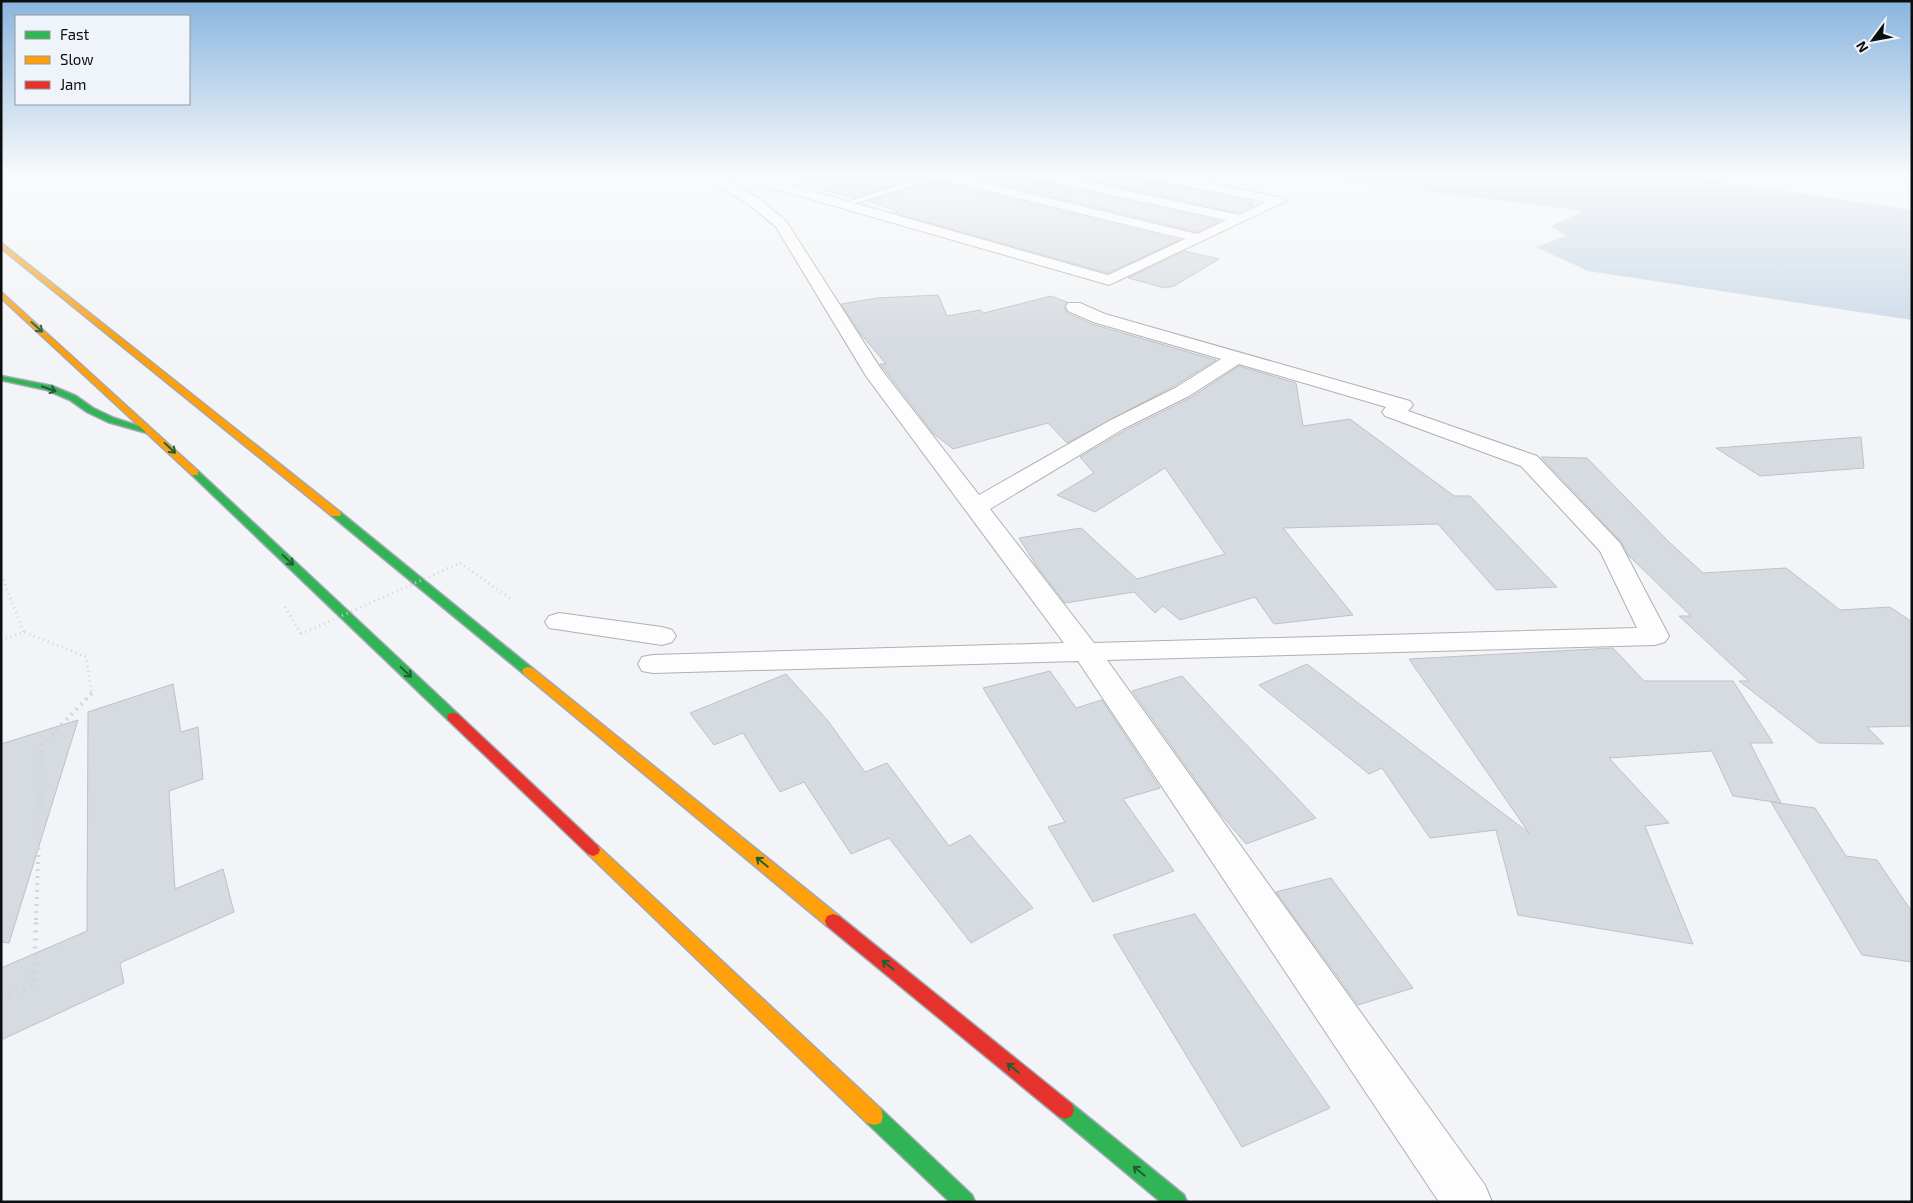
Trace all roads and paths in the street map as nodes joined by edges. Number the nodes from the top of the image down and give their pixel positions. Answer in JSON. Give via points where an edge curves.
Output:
{"nodes":[{"id":1,"x":784,"y":229,"type":"edge"},
{"id":2,"x":932,"y":229,"type":"edge"},
{"id":3,"x":1162,"y":229,"type":"edge"},
{"id":4,"x":1218,"y":229,"type":"edge"},
{"id":5,"x":1198,"y":238,"type":"junction"},
{"id":6,"x":1,"y":245,"type":"edge"},
{"id":7,"x":1,"y":294,"type":"edge"},
{"id":8,"x":1074,"y":307,"type":"dead end"},
{"id":9,"x":1235,"y":358,"type":"junction"},
{"id":10,"x":1,"y":378,"type":"edge"},
{"id":11,"x":152,"y":432,"type":"junction"},
{"id":12,"x":976,"y":506,"type":"junction"},
{"id":13,"x":1,"y":575,"type":"edge"},
{"id":14,"x":510,"y":598,"type":"dead end"},
{"id":15,"x":284,"y":606,"type":"dead end"},
{"id":16,"x":559,"y":622,"type":"dead end"},
{"id":17,"x":24,"y":632,"type":"junction"},
{"id":18,"x":662,"y":636,"type":"dead end"},
{"id":19,"x":1,"y":640,"type":"edge"},
{"id":20,"x":1086,"y":652,"type":"junction"},
{"id":21,"x":653,"y":664,"type":"dead end"},
{"id":22,"x":1,"y":998,"type":"edge"},
{"id":23,"x":965,"y":1202,"type":"edge"},
{"id":24,"x":1177,"y":1202,"type":"edge"},
{"id":25,"x":1468,"y":1202,"type":"edge"}],
"edges":[{"from":1,"to":12,"type":"street","via":[[873,372]]},
{"from":2,"to":5,"type":"street","via":[[1109,280]]},
{"from":3,"to":5,"type":"street"},
{"from":4,"to":5,"type":"street"},
{"from":24,"to":6,"type":"highway","one_way":true,"via":[[236,433]]},
{"from":7,"to":11,"type":"highway","one_way":true},
{"from":8,"to":9,"type":"street","via":[[1099,318]]},
{"from":9,"to":12,"type":"street","via":[[1182,392],[1116,425]]},
{"from":9,"to":20,"type":"street","via":[[1403,405],[1392,412],[1528,461],[1611,548],[1655,636]]},
{"from":10,"to":11,"type":"highway","one_way":true,"via":[[49,388],[111,420]]},
{"from":11,"to":23,"type":"highway","one_way":true},
{"from":12,"to":20,"type":"street"},
{"from":13,"to":17,"type":"path"},
{"from":14,"to":15,"type":"path","bridge":true,"via":[[460,563],[301,634]]},
{"from":16,"to":18,"type":"street"},
{"from":17,"to":19,"type":"path"},
{"from":17,"to":22,"type":"path","via":[[86,657],[92,695],[42,745],[34,985]]},
{"from":20,"to":21,"type":"street"},
{"from":20,"to":25,"type":"street"}]}
